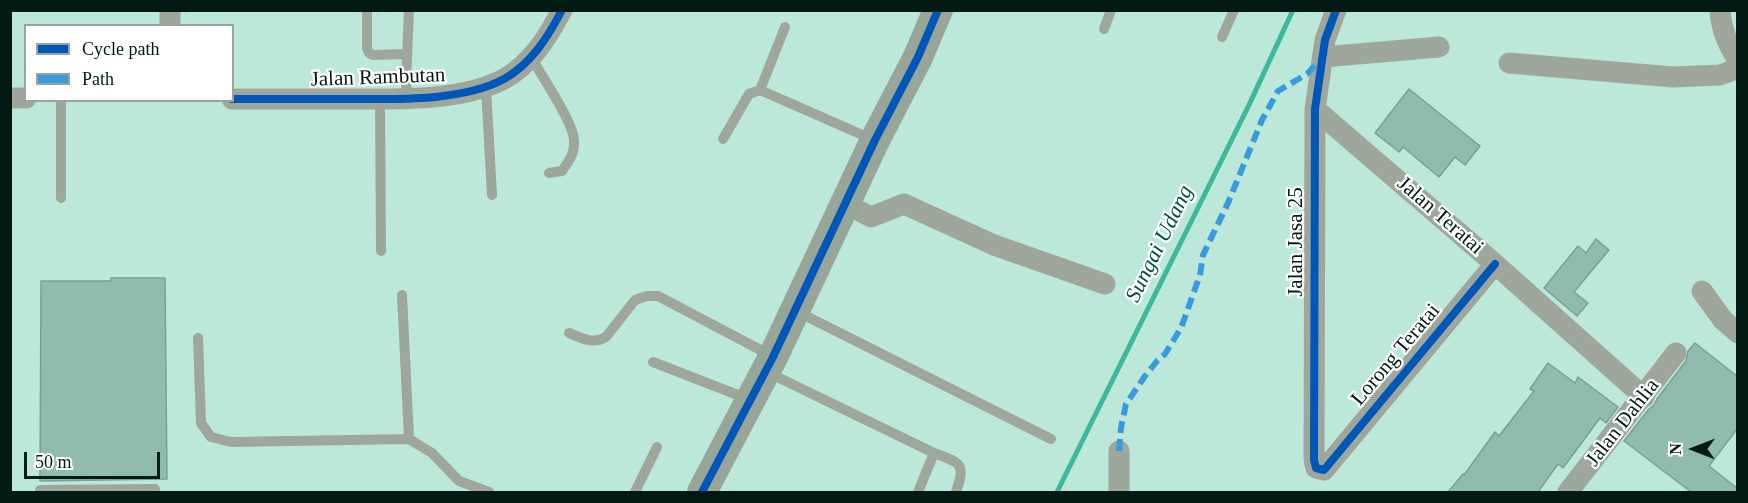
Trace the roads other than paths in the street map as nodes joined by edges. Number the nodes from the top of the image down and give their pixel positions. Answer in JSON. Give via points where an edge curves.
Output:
{"nodes":[{"id":1,"x":367,"y":10,"type":"edge"},
{"id":2,"x":408,"y":10,"type":"edge"},
{"id":3,"x":562,"y":10,"type":"edge"},
{"id":4,"x":938,"y":10,"type":"edge"},
{"id":5,"x":1111,"y":10,"type":"edge"},
{"id":6,"x":1234,"y":10,"type":"edge"},
{"id":7,"x":1336,"y":10,"type":"edge"},
{"id":8,"x":1720,"y":10,"type":"edge"},
{"id":9,"x":785,"y":27,"type":"dead end"},
{"id":10,"x":1104,"y":29,"type":"dead end"},
{"id":11,"x":1222,"y":37,"type":"dead end"},
{"id":12,"x":1439,"y":47,"type":"dead end"},
{"id":13,"x":407,"y":54,"type":"junction"},
{"id":14,"x":531,"y":57,"type":"junction"},
{"id":15,"x":1323,"y":57,"type":"junction"},
{"id":16,"x":1737,"y":60,"type":"edge"},
{"id":17,"x":1509,"y":63,"type":"dead end"},
{"id":18,"x":1737,"y":66,"type":"edge"},
{"id":19,"x":486,"y":87,"type":"junction"},
{"id":20,"x":760,"y":90,"type":"junction"},
{"id":21,"x":234,"y":99,"type":"edge"},
{"id":22,"x":380,"y":99,"type":"junction"},
{"id":23,"x":408,"y":99,"type":"junction"},
{"id":24,"x":61,"y":102,"type":"edge"},
{"id":25,"x":1315,"y":109,"type":"junction"},
{"id":26,"x":723,"y":139,"type":"dead end"},
{"id":27,"x":875,"y":140,"type":"junction"},
{"id":28,"x":549,"y":173,"type":"dead end"},
{"id":29,"x":492,"y":195,"type":"dead end"},
{"id":30,"x":61,"y":198,"type":"dead end"},
{"id":31,"x":846,"y":204,"type":"junction"},
{"id":32,"x":381,"y":251,"type":"dead end"},
{"id":33,"x":1496,"y":264,"type":"junction"},
{"id":34,"x":1105,"y":285,"type":"dead end"},
{"id":35,"x":1702,"y":291,"type":"dead end"},
{"id":36,"x":402,"y":295,"type":"dead end"},
{"id":37,"x":795,"y":311,"type":"junction"},
{"id":38,"x":569,"y":333,"type":"dead end"},
{"id":39,"x":1737,"y":333,"type":"edge"},
{"id":40,"x":198,"y":338,"type":"dead end"},
{"id":41,"x":1676,"y":353,"type":"dead end"},
{"id":42,"x":653,"y":362,"type":"dead end"},
{"id":43,"x":769,"y":364,"type":"junction"},
{"id":44,"x":1644,"y":397,"type":"junction"},
{"id":45,"x":750,"y":400,"type":"junction"},
{"id":46,"x":409,"y":439,"type":"junction"},
{"id":47,"x":1051,"y":439,"type":"dead end"},
{"id":48,"x":657,"y":447,"type":"dead end"},
{"id":49,"x":1119,"y":451,"type":"dead end"},
{"id":50,"x":934,"y":453,"type":"junction"},
{"id":51,"x":1324,"y":470,"type":"joint"},
{"id":52,"x":155,"y":489,"type":"dead end"},
{"id":53,"x":40,"y":490,"type":"dead end"},
{"id":54,"x":98,"y":491,"type":"edge"},
{"id":55,"x":489,"y":492,"type":"edge"},
{"id":56,"x":635,"y":492,"type":"edge"},
{"id":57,"x":702,"y":492,"type":"edge"},
{"id":58,"x":918,"y":492,"type":"edge"},
{"id":59,"x":956,"y":492,"type":"edge"},
{"id":60,"x":1119,"y":492,"type":"edge"},
{"id":61,"x":1568,"y":492,"type":"edge"}],
"edges":[{"from":1,"to":13,"type":"lane","via":[[369,53]]},
{"from":2,"to":13,"type":"lane"},
{"from":3,"to":14,"type":"street","name":"Jalan Rambutan"},
{"from":4,"to":27,"type":"street"},
{"from":5,"to":10,"type":"lane"},
{"from":6,"to":11,"type":"lane"},
{"from":7,"to":15,"type":"street","name":"Jalan Jasa 25"},
{"from":8,"to":16,"type":"street","via":[[1724,35]]},
{"from":9,"to":20,"type":"lane"},
{"from":12,"to":15,"type":"street"},
{"from":13,"to":23,"type":"lane"},
{"from":14,"to":19,"type":"street","name":"Jalan Rambutan"},
{"from":14,"to":28,"type":"lane","via":[[571,126],[574,141],[572,158],[562,171]]},
{"from":15,"to":25,"type":"street","name":"Jalan Jasa 25"},
{"from":17,"to":18,"type":"street","via":[[1673,77],[1720,75]]},
{"from":19,"to":23,"type":"street","name":"Jalan Rambutan"},
{"from":19,"to":29,"type":"lane"},
{"from":20,"to":26,"type":"lane","via":[[749,94]]},
{"from":20,"to":27,"type":"lane"},
{"from":21,"to":22,"type":"street","name":"Jalan Rambutan"},
{"from":22,"to":23,"type":"street","name":"Jalan Rambutan"},
{"from":22,"to":32,"type":"lane"},
{"from":24,"to":30,"type":"lane"},
{"from":25,"to":33,"type":"street","name":"Jalan Teratai"},
{"from":25,"to":51,"type":"street","name":"Jalan Jasa 25","via":[[1314,460],[1316,468]]},
{"from":27,"to":31,"type":"street"},
{"from":31,"to":34,"type":"street","via":[[872,217],[904,204],[994,245]]},
{"from":31,"to":37,"type":"street"},
{"from":33,"to":44,"type":"street","name":"Jalan Teratai"},
{"from":33,"to":51,"type":"street","name":"Lorong Teratai"},
{"from":35,"to":39,"type":"street"},
{"from":36,"to":46,"type":"lane"},
{"from":37,"to":43,"type":"street"},
{"from":37,"to":47,"type":"lane"},
{"from":38,"to":43,"type":"lane","via":[[600,340],[635,300],[658,296]]},
{"from":40,"to":46,"type":"lane","via":[[201,423],[211,437],[231,442]]},
{"from":41,"to":44,"type":"street","name":"Jalan Dahlia"},
{"from":42,"to":45,"type":"lane"},
{"from":43,"to":45,"type":"street"},
{"from":43,"to":50,"type":"lane"},
{"from":44,"to":61,"type":"street","name":"Jalan Dahlia"},
{"from":45,"to":57,"type":"street"},
{"from":46,"to":55,"type":"lane","via":[[432,453],[459,481]]},
{"from":48,"to":56,"type":"lane"},
{"from":49,"to":60,"type":"street"},
{"from":50,"to":58,"type":"lane"},
{"from":50,"to":59,"type":"lane","via":[[961,467],[963,474]]},
{"from":52,"to":54,"type":"lane"},
{"from":53,"to":54,"type":"lane"}]}
